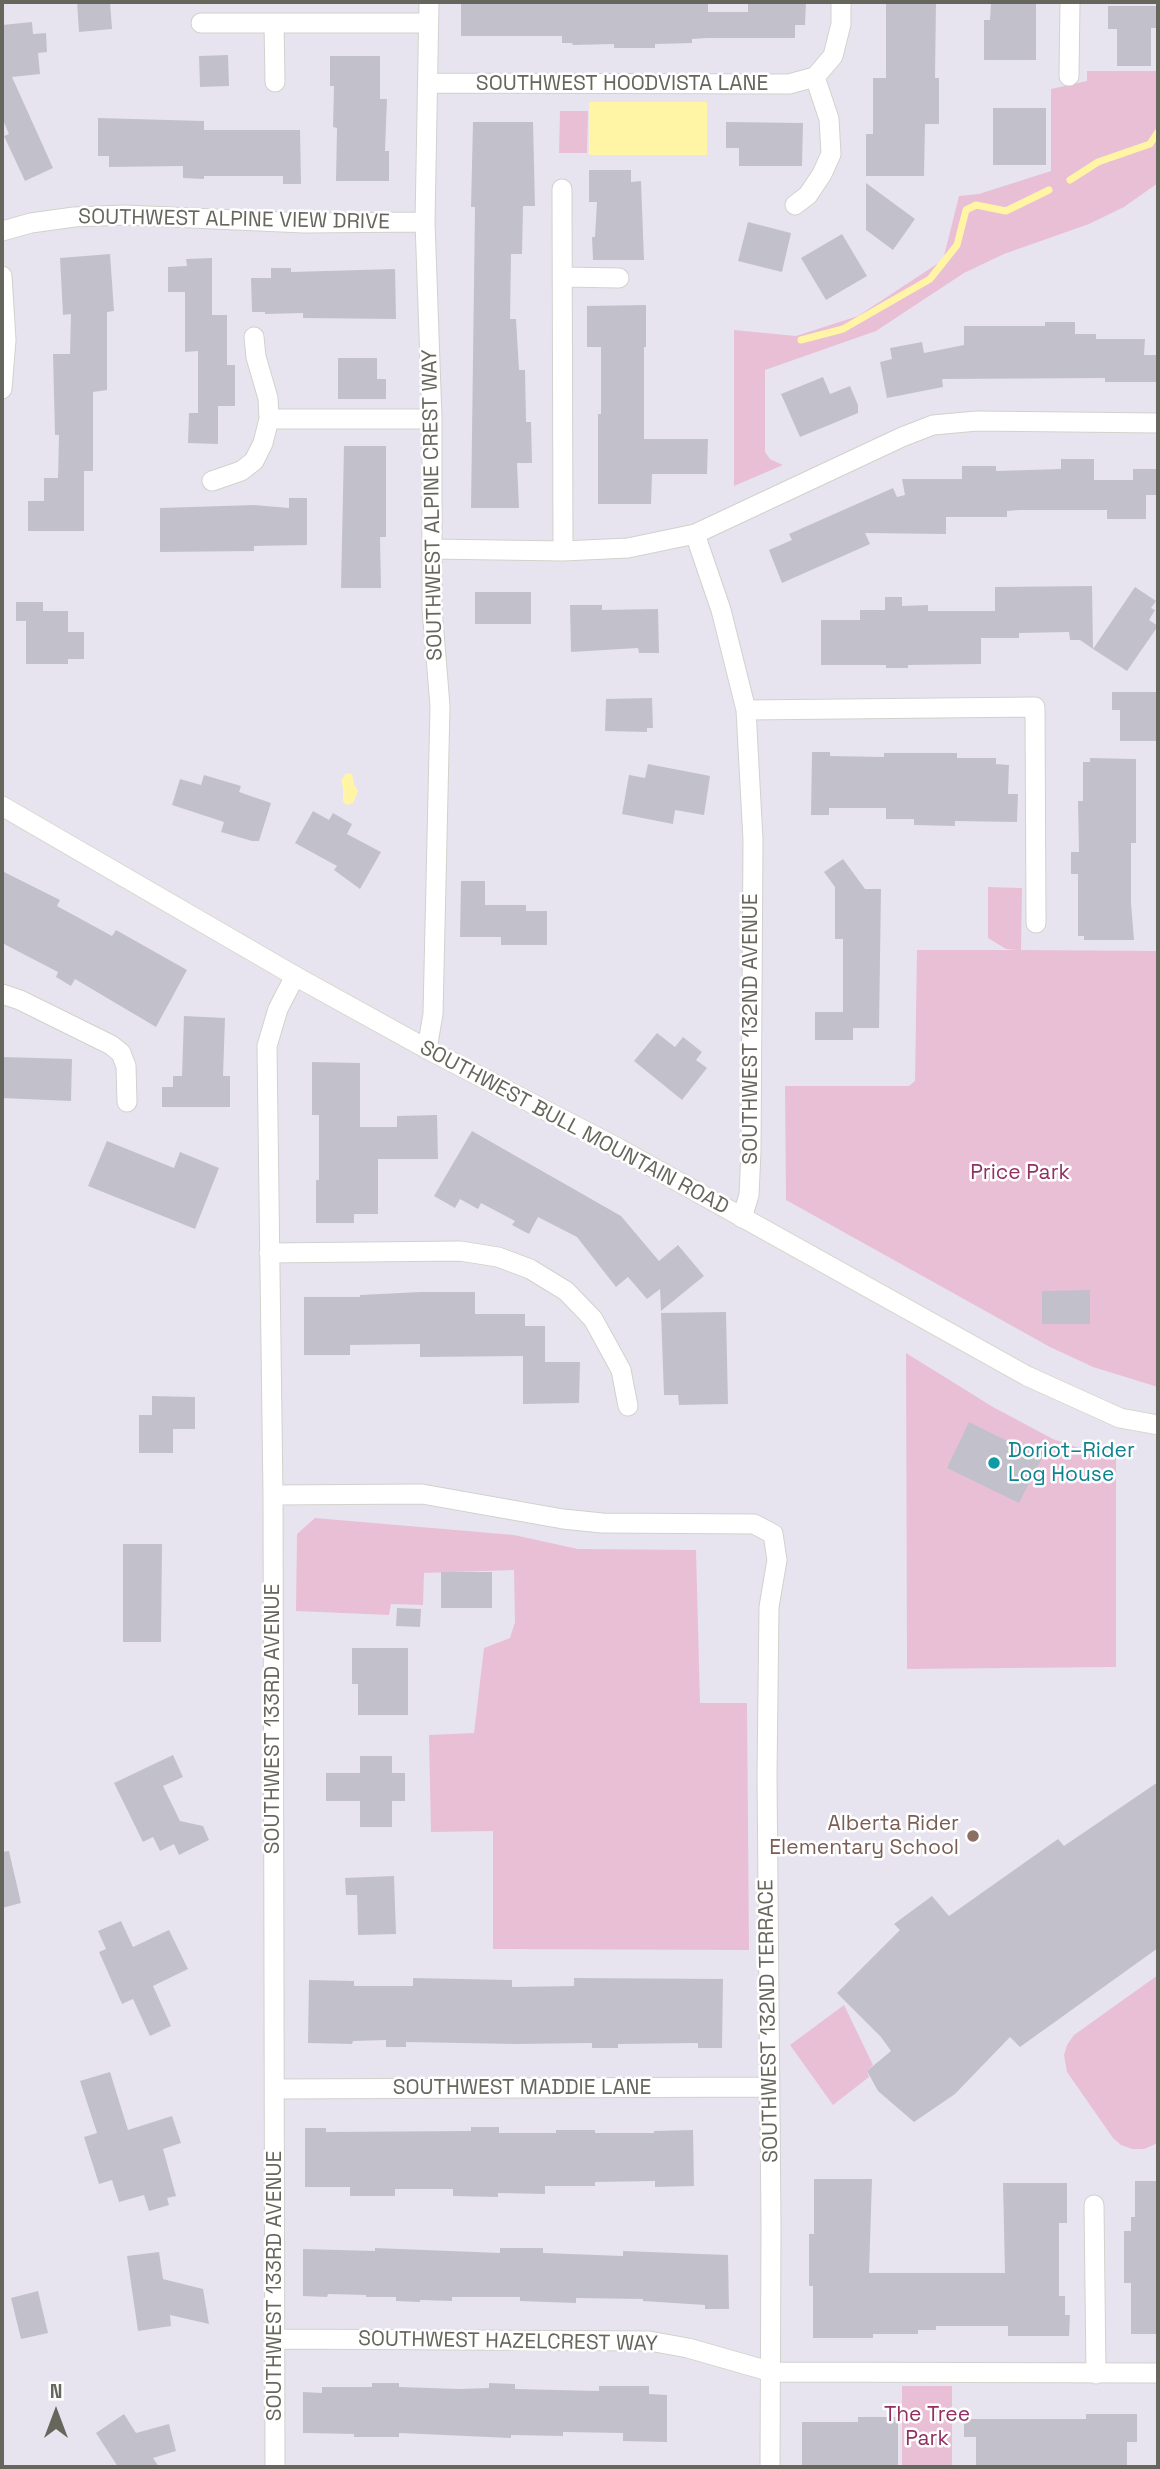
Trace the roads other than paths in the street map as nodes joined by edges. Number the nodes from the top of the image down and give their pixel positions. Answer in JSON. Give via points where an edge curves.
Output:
{"nodes":[{"id":1,"x":429,"y":2,"type":"edge"},
{"id":2,"x":841,"y":2,"type":"edge"},
{"id":3,"x":1070,"y":2,"type":"edge"},
{"id":4,"x":201,"y":23,"type":"dead end"},
{"id":5,"x":274,"y":23,"type":"junction"},
{"id":6,"x":428,"y":23,"type":"junction"},
{"id":7,"x":1069,"y":76,"type":"dead end"},
{"id":8,"x":815,"y":78,"type":"junction"},
{"id":9,"x":275,"y":82,"type":"dead end"},
{"id":10,"x":428,"y":83,"type":"junction"},
{"id":11,"x":562,"y":189,"type":"dead end"},
{"id":12,"x":795,"y":205,"type":"dead end"},
{"id":13,"x":425,"y":222,"type":"junction"},
{"id":14,"x":2,"y":231,"type":"edge"},
{"id":15,"x":2,"y":276,"type":"edge"},
{"id":16,"x":564,"y":277,"type":"junction"},
{"id":17,"x":619,"y":278,"type":"dead end"},
{"id":18,"x":254,"y":337,"type":"dead end"},
{"id":19,"x":2,"y":389,"type":"edge"},
{"id":20,"x":269,"y":419,"type":"junction"},
{"id":21,"x":432,"y":419,"type":"junction"},
{"id":22,"x":1158,"y":423,"type":"edge"},
{"id":23,"x":212,"y":481,"type":"dead end"},
{"id":24,"x":695,"y":534,"type":"junction"},
{"id":25,"x":432,"y":549,"type":"junction"},
{"id":26,"x":564,"y":551,"type":"junction"},
{"id":27,"x":746,"y":710,"type":"junction"},
{"id":28,"x":2,"y":806,"type":"edge"},
{"id":29,"x":1036,"y":923,"type":"dead end"},
{"id":30,"x":295,"y":976,"type":"junction"},
{"id":31,"x":2,"y":995,"type":"edge"},
{"id":32,"x":426,"y":1049,"type":"junction"},
{"id":33,"x":127,"y":1102,"type":"dead end"},
{"id":34,"x":742,"y":1218,"type":"junction"},
{"id":35,"x":269,"y":1253,"type":"junction"},
{"id":36,"x":628,"y":1406,"type":"dead end"},
{"id":37,"x":1158,"y":1425,"type":"edge"},
{"id":38,"x":273,"y":1495,"type":"junction"},
{"id":39,"x":770,"y":2087,"type":"junction"},
{"id":40,"x":275,"y":2089,"type":"junction"},
{"id":41,"x":1094,"y":2205,"type":"dead end"},
{"id":42,"x":274,"y":2339,"type":"junction"},
{"id":43,"x":772,"y":2372,"type":"junction"},
{"id":44,"x":1158,"y":2373,"type":"edge"},
{"id":45,"x":1096,"y":2374,"type":"junction"},
{"id":46,"x":275,"y":2467,"type":"edge"},
{"id":47,"x":770,"y":2467,"type":"edge"}],
"edges":[{"from":1,"to":6,"type":"street","name":"SOUTHWEST ALPINE CREST WAY"},
{"from":2,"to":8,"type":"street","via":[[833,56]]},
{"from":3,"to":7,"type":"street"},
{"from":4,"to":5,"type":"street"},
{"from":5,"to":6,"type":"street"},
{"from":5,"to":9,"type":"street"},
{"from":6,"to":10,"type":"street","name":"SOUTHWEST ALPINE CREST WAY"},
{"from":8,"to":10,"type":"street","name":"SOUTHWEST HOODVISTA LANE","via":[[789,84]]},
{"from":8,"to":12,"type":"street","via":[[829,119],[831,154],[808,195]]},
{"from":10,"to":13,"type":"street","name":"SOUTHWEST ALPINE CREST WAY"},
{"from":11,"to":16,"type":"street"},
{"from":13,"to":14,"type":"street","name":"SOUTHWEST ALPINE VIEW DRIVE","via":[[304,223],[125,215],[74,217]]},
{"from":13,"to":21,"type":"street","name":"SOUTHWEST ALPINE CREST WAY"},
{"from":15,"to":19,"type":"street","via":[[6,340]]},
{"from":16,"to":17,"type":"street"},
{"from":16,"to":26,"type":"street"},
{"from":18,"to":20,"type":"street"},
{"from":20,"to":21,"type":"street"},
{"from":20,"to":23,"type":"street","via":[[254,461]]},
{"from":21,"to":25,"type":"street","name":"SOUTHWEST ALPINE CREST WAY"},
{"from":22,"to":24,"type":"street","via":[[977,421],[933,425]]},
{"from":24,"to":26,"type":"street","via":[[628,548]]},
{"from":24,"to":27,"type":"street","name":"SOUTHWEST 132ND AVENUE","via":[[721,610]]},
{"from":25,"to":26,"type":"street"},
{"from":25,"to":32,"type":"street","name":"SOUTHWEST ALPINE CREST WAY","via":[[440,706],[433,1014]]},
{"from":27,"to":29,"type":"street","via":[[1035,707]]},
{"from":27,"to":34,"type":"street","name":"SOUTHWEST 132ND AVENUE","via":[[753,840],[750,1188]]},
{"from":28,"to":30,"type":"street","name":"SOUTHWEST BULL MOUNTAIN ROAD"},
{"from":30,"to":32,"type":"street","name":"SOUTHWEST BULL MOUNTAIN ROAD"},
{"from":30,"to":35,"type":"street","name":"SOUTHWEST 133RD AVENUE","via":[[278,1009],[267,1046]]},
{"from":31,"to":33,"type":"street","via":[[121,1053]]},
{"from":32,"to":34,"type":"street","name":"SOUTHWEST BULL MOUNTAIN ROAD"},
{"from":34,"to":37,"type":"street","name":"SOUTHWEST BULL MOUNTAIN ROAD","via":[[1027,1376],[1120,1418]]},
{"from":35,"to":36,"type":"street","via":[[460,1251],[498,1257],[530,1269],[566,1291],[593,1319],[621,1370]]},
{"from":35,"to":38,"type":"street","name":"SOUTHWEST 133RD AVENUE"},
{"from":38,"to":39,"type":"street","name":"SOUTHWEST 132ND TERRACE","via":[[422,1494],[563,1520],[754,1524],[773,1534],[777,1560],[769,1607]]},
{"from":38,"to":40,"type":"street","name":"SOUTHWEST 133RD AVENUE"},
{"from":39,"to":40,"type":"street","name":"SOUTHWEST MADDIE LANE"},
{"from":39,"to":43,"type":"street","name":"SOUTHWEST 132ND TERRACE"},
{"from":40,"to":42,"type":"street","name":"SOUTHWEST 133RD AVENUE"},
{"from":41,"to":45,"type":"street"},
{"from":42,"to":43,"type":"street","name":"SOUTHWEST HAZELCREST WAY","via":[[649,2341]]},
{"from":42,"to":46,"type":"street","name":"SOUTHWEST 133RD AVENUE"},
{"from":43,"to":45,"type":"street","name":"SOUTHWEST HAZELCREST WAY"},
{"from":43,"to":47,"type":"street","name":"SOUTHWEST 132ND TERRACE"},
{"from":44,"to":45,"type":"street","name":"SOUTHWEST HAZELCREST WAY"}]}
